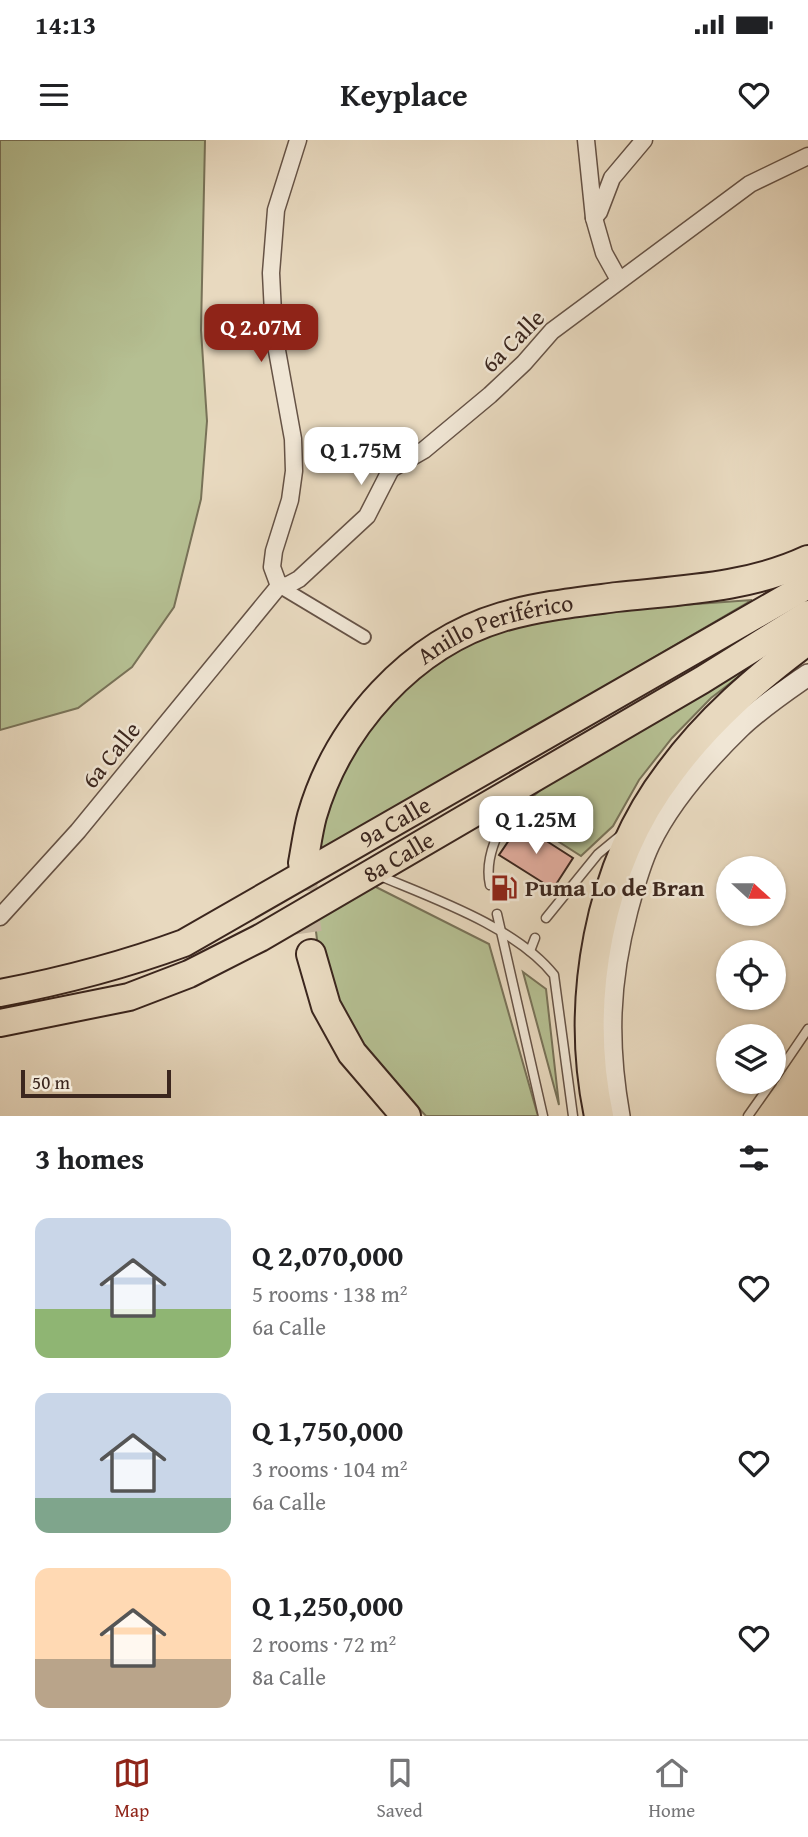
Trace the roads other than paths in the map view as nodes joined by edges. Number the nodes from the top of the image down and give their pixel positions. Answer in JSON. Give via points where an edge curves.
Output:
{"nodes":[{"id":1,"x":298,"y":140,"type":"edge"},
{"id":2,"x":586,"y":140,"type":"edge"},
{"id":3,"x":644,"y":140,"type":"edge"},
{"id":4,"x":808,"y":156,"type":"edge"},
{"id":5,"x":594,"y":218,"type":"junction"},
{"id":6,"x":619,"y":280,"type":"junction"},
{"id":7,"x":808,"y":560,"type":"edge"},
{"id":8,"x":808,"y":585,"type":"edge"},
{"id":9,"x":279,"y":586,"type":"junction"},
{"id":10,"x":808,"y":614,"type":"edge"},
{"id":11,"x":364,"y":637,"type":"dead end"},
{"id":12,"x":808,"y":640,"type":"edge"},
{"id":13,"x":808,"y":675,"type":"edge"},
{"id":14,"x":534,"y":777,"type":"junction"},
{"id":15,"x":640,"y":819,"type":"junction"},
{"id":16,"x":303,"y":863,"type":"tunnel mouth"},
{"id":17,"x":371,"y":872,"type":"junction"},
{"id":18,"x":490,"y":885,"type":"dead end"},
{"id":19,"x":497,"y":914,"type":"dead end"},
{"id":20,"x":0,"y":917,"type":"edge"},
{"id":21,"x":546,"y":918,"type":"dead end"},
{"id":22,"x":501,"y":934,"type":"junction"},
{"id":23,"x":535,"y":938,"type":"dead end"},
{"id":24,"x":530,"y":951,"type":"junction"},
{"id":25,"x":310,"y":954,"type":"tunnel mouth"},
{"id":26,"x":0,"y":993,"type":"edge"},
{"id":27,"x":0,"y":1023,"type":"edge"},
{"id":28,"x":808,"y":1029,"type":"edge"},
{"id":29,"x":786,"y":1061,"type":"edge"},
{"id":30,"x":763,"y":1094,"type":"edge"},
{"id":31,"x":406,"y":1116,"type":"edge"},
{"id":32,"x":543,"y":1116,"type":"edge"},
{"id":33,"x":573,"y":1116,"type":"edge"},
{"id":34,"x":599,"y":1116,"type":"edge"},
{"id":35,"x":619,"y":1116,"type":"edge"},
{"id":36,"x":748,"y":1116,"type":"edge"}],
"edges":[{"from":1,"to":9,"type":"street","via":[[276,210],[271,273],[274,334],[294,471],[273,560]]},
{"from":2,"to":5,"type":"street"},
{"from":3,"to":5,"type":"street","via":[[612,178]]},
{"from":4,"to":6,"type":"street","name":"6a Calle","via":[[750,184]]},
{"from":5,"to":6,"type":"street","via":[[604,253]]},
{"from":6,"to":9,"type":"street","name":"6a Calle","via":[[551,331],[491,395],[424,450],[391,469],[367,516],[299,579]]},
{"from":7,"to":16,"type":"highway","name":"Anillo Periférico","via":[[751,581],[544,607],[500,617],[457,635],[419,660],[352,730],[327,775]]},
{"from":8,"to":26,"type":"main road","name":"9a Calle","via":[[184,943],[125,964]]},
{"from":9,"to":11,"type":"street"},
{"from":9,"to":20,"type":"street","name":"6a Calle","via":[[78,831]]},
{"from":10,"to":14,"type":"main road","name":"8a Calle"},
{"from":12,"to":15,"type":"highway","via":[[761,675],[705,731],[670,771]]},
{"from":13,"to":35,"type":"street","via":[[741,727],[704,765],[649,845],[614,962],[609,1033]]},
{"from":14,"to":17,"type":"main road","name":"8a Calle"},
{"from":14,"to":18,"type":"lane","via":[[496,839],[487,870]]},
{"from":15,"to":21,"type":"lane","via":[[598,854]]},
{"from":15,"to":34,"type":"highway","via":[[618,869],[594,961],[589,1037]]},
{"from":17,"to":22,"type":"lane","via":[[467,912]]},
{"from":17,"to":27,"type":"main road","name":"8a Calle","via":[[189,974],[129,997]]},
{"from":19,"to":22,"type":"lane"},
{"from":22,"to":24,"type":"lane"},
{"from":22,"to":32,"type":"lane"},
{"from":23,"to":24,"type":"lane"},
{"from":24,"to":33,"type":"lane","via":[[554,975]]},
{"from":25,"to":31,"type":"highway","via":[[326,1006],[352,1053]]},
{"from":28,"to":29,"type":"lane"},
{"from":30,"to":36,"type":"lane"}]}
